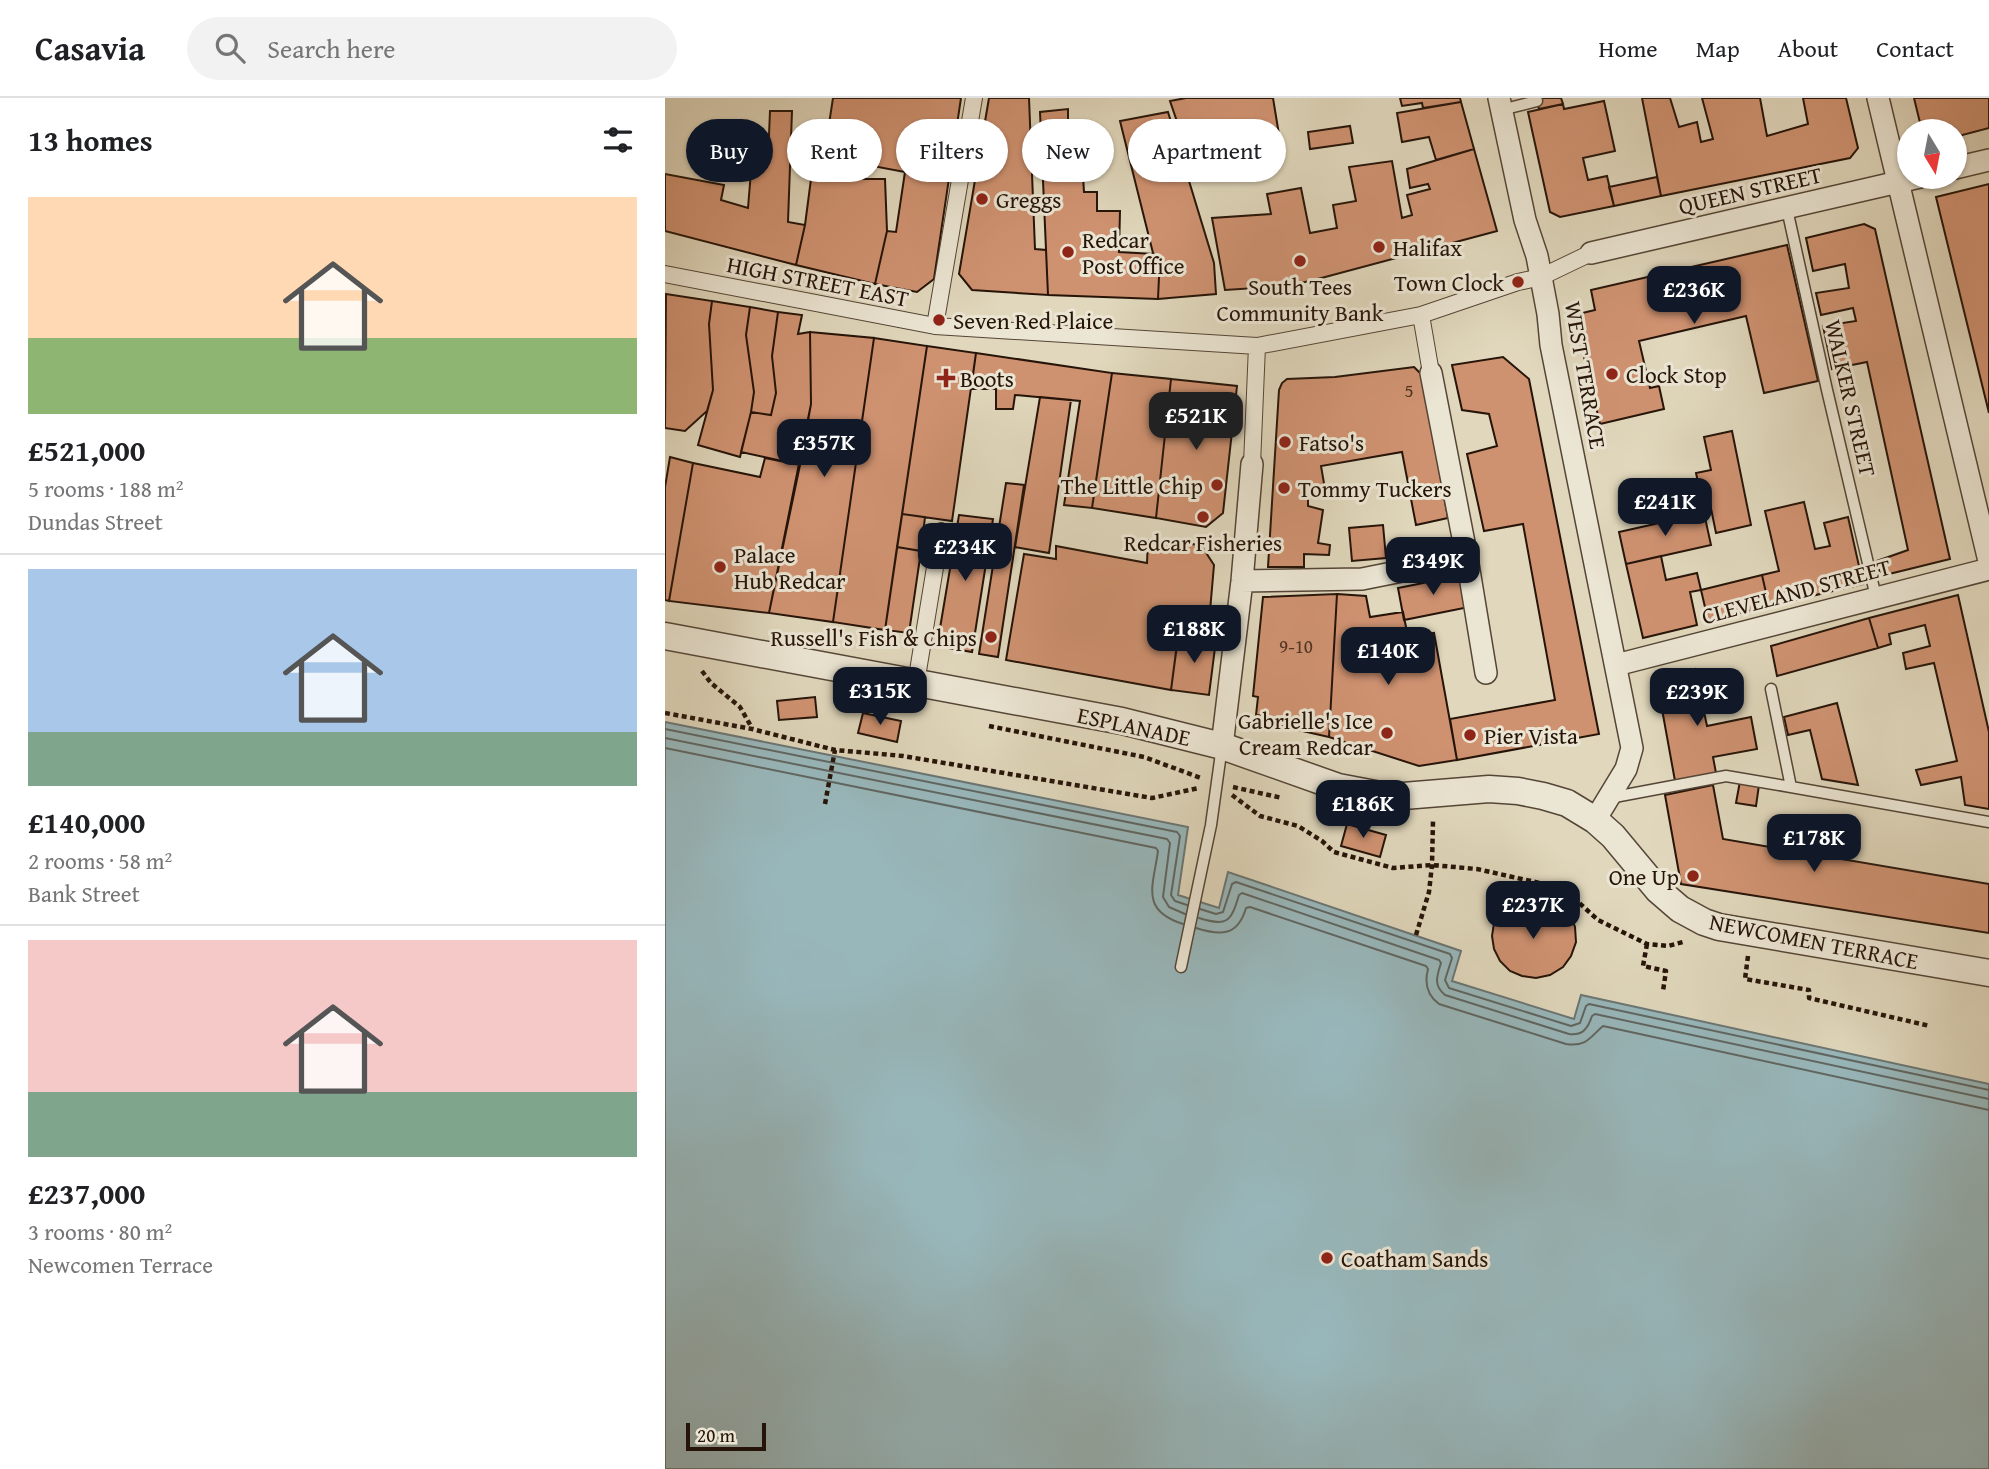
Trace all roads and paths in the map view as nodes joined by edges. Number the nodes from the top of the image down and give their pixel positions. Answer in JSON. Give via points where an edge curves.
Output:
{"nodes":[{"id":1,"x":974,"y":98,"type":"edge"},
{"id":2,"x":1878,"y":98,"type":"edge"},
{"id":3,"x":1537,"y":101,"type":"dead end"},
{"id":4,"x":1500,"y":104,"type":"edge"},
{"id":5,"x":1989,"y":160,"type":"edge"},
{"id":6,"x":1967,"y":165,"type":"edge"},
{"id":7,"x":1897,"y":182,"type":"joint"},
{"id":8,"x":1899,"y":189,"type":"edge"},
{"id":9,"x":1787,"y":209,"type":"junction"},
{"id":10,"x":1591,"y":253,"type":"joint"},
{"id":11,"x":665,"y":274,"type":"edge"},
{"id":12,"x":1541,"y":277,"type":"junction"},
{"id":13,"x":1421,"y":315,"type":"junction"},
{"id":14,"x":935,"y":326,"type":"junction"},
{"id":15,"x":1257,"y":346,"type":"junction"},
{"id":16,"x":1431,"y":373,"type":"joint"},
{"id":17,"x":1252,"y":464,"type":"joint"},
{"id":18,"x":941,"y":531,"type":"dead end"},
{"id":19,"x":1467,"y":558,"type":"junction"},
{"id":20,"x":1989,"y":561,"type":"edge"},
{"id":21,"x":1989,"y":569,"type":"edge"},
{"id":22,"x":1242,"y":580,"type":"junction"},
{"id":23,"x":1876,"y":597,"type":"junction"},
{"id":24,"x":665,"y":636,"type":"edge"},
{"id":25,"x":1616,"y":665,"type":"junction"},
{"id":26,"x":690,"y":669,"type":"dead end"},
{"id":27,"x":702,"y":671,"type":"junction"},
{"id":28,"x":716,"y":673,"type":"dead end"},
{"id":29,"x":1486,"y":673,"type":"dead end"},
{"id":30,"x":916,"y":683,"type":"junction"},
{"id":31,"x":1771,"y":689,"type":"dead end"},
{"id":32,"x":665,"y":713,"type":"edge"},
{"id":33,"x":985,"y":725,"type":"dead end"},
{"id":34,"x":752,"y":729,"type":"junction"},
{"id":35,"x":1223,"y":746,"type":"junction"},
{"id":36,"x":835,"y":750,"type":"junction"},
{"id":37,"x":1217,"y":784,"type":"junction"},
{"id":38,"x":1791,"y":787,"type":"junction"},
{"id":39,"x":1609,"y":798,"type":"junction"},
{"id":40,"x":825,"y":803,"type":"dead end"},
{"id":41,"x":1446,"y":819,"type":"dead end"},
{"id":42,"x":1595,"y":820,"type":"junction"},
{"id":43,"x":1989,"y":822,"type":"edge"},
{"id":44,"x":1432,"y":865,"type":"junction"},
{"id":45,"x":1416,"y":935,"type":"dead end"},
{"id":46,"x":1674,"y":936,"type":"dead end"},
{"id":47,"x":1647,"y":944,"type":"junction"},
{"id":48,"x":1749,"y":955,"type":"dead end"},
{"id":49,"x":1181,"y":967,"type":"dead end"},
{"id":50,"x":1989,"y":973,"type":"edge"},
{"id":51,"x":1663,"y":991,"type":"dead end"},
{"id":52,"x":1930,"y":1026,"type":"dead end"}],
"edges":[{"from":1,"to":14,"type":"street"},
{"from":2,"to":7,"type":"street"},
{"from":3,"to":4,"type":"lane"},
{"from":4,"to":12,"type":"street","name":"WEST TERRACE"},
{"from":5,"to":6,"type":"street"},
{"from":7,"to":9,"type":"street","name":"QUEEN STREET"},
{"from":8,"to":20,"type":"street"},
{"from":9,"to":10,"type":"street","name":"QUEEN STREET"},
{"from":9,"to":23,"type":"lane","name":"WALKER STREET"},
{"from":10,"to":12,"type":"street","name":"HIGH STREET EAST"},
{"from":11,"to":14,"type":"street","name":"HIGH STREET EAST"},
{"from":12,"to":13,"type":"street","name":"HIGH STREET EAST"},
{"from":12,"to":25,"type":"street","name":"WEST TERRACE"},
{"from":13,"to":15,"type":"street","name":"HIGH STREET EAST"},
{"from":13,"to":16,"type":"street"},
{"from":14,"to":15,"type":"street","name":"HIGH STREET EAST"},
{"from":15,"to":17,"type":"street"},
{"from":16,"to":19,"type":"street"},
{"from":17,"to":22,"type":"street"},
{"from":18,"to":30,"type":"street"},
{"from":19,"to":22,"type":"street","via":[[1362,579]]},
{"from":19,"to":29,"type":"street"},
{"from":21,"to":23,"type":"street","name":"CLEVELAND STREET"},
{"from":22,"to":35,"type":"street"},
{"from":23,"to":25,"type":"street","name":"CLEVELAND STREET"},
{"from":24,"to":30,"type":"street","name":"ESPLANADE"},
{"from":25,"to":39,"type":"street","name":"WEST TERRACE","via":[[1632,748]]},
{"from":26,"to":27,"type":"path"},
{"from":27,"to":28,"type":"path"},
{"from":27,"to":34,"type":"path","via":[[740,707]]},
{"from":30,"to":35,"type":"street","name":"ESPLANADE","via":[[1122,721]]},
{"from":31,"to":38,"type":"lane"},
{"from":32,"to":34,"type":"path"},
{"from":33,"to":37,"type":"path","via":[[1144,757]]},
{"from":34,"to":36,"type":"path"},
{"from":35,"to":37,"type":"lane"},
{"from":35,"to":42,"type":"street","name":"ESPLANADE","via":[[1338,787],[1391,797],[1518,791],[1567,803]]},
{"from":36,"to":37,"type":"path","via":[[903,755],[1152,798]]},
{"from":36,"to":40,"type":"path"},
{"from":37,"to":44,"type":"path","via":[[1260,816],[1298,827],[1334,852],[1393,868]]},
{"from":37,"to":49,"type":"lane"},
{"from":38,"to":39,"type":"lane","via":[[1726,776]]},
{"from":38,"to":43,"type":"lane"},
{"from":39,"to":42,"type":"street","name":"WEST TERRACE"},
{"from":41,"to":44,"type":"path","via":[[1433,821]]},
{"from":42,"to":50,"type":"street","name":"NEWCOMEN TERRACE","via":[[1658,890],[1704,922]]},
{"from":44,"to":45,"type":"path"},
{"from":44,"to":47,"type":"path","via":[[1478,869],[1553,886],[1598,920]]},
{"from":46,"to":47,"type":"path","via":[[1682,942]]},
{"from":47,"to":51,"type":"path","via":[[1643,966],[1666,971]]},
{"from":48,"to":52,"type":"path","via":[[1745,979],[1809,990],[1809,998]]}]}
